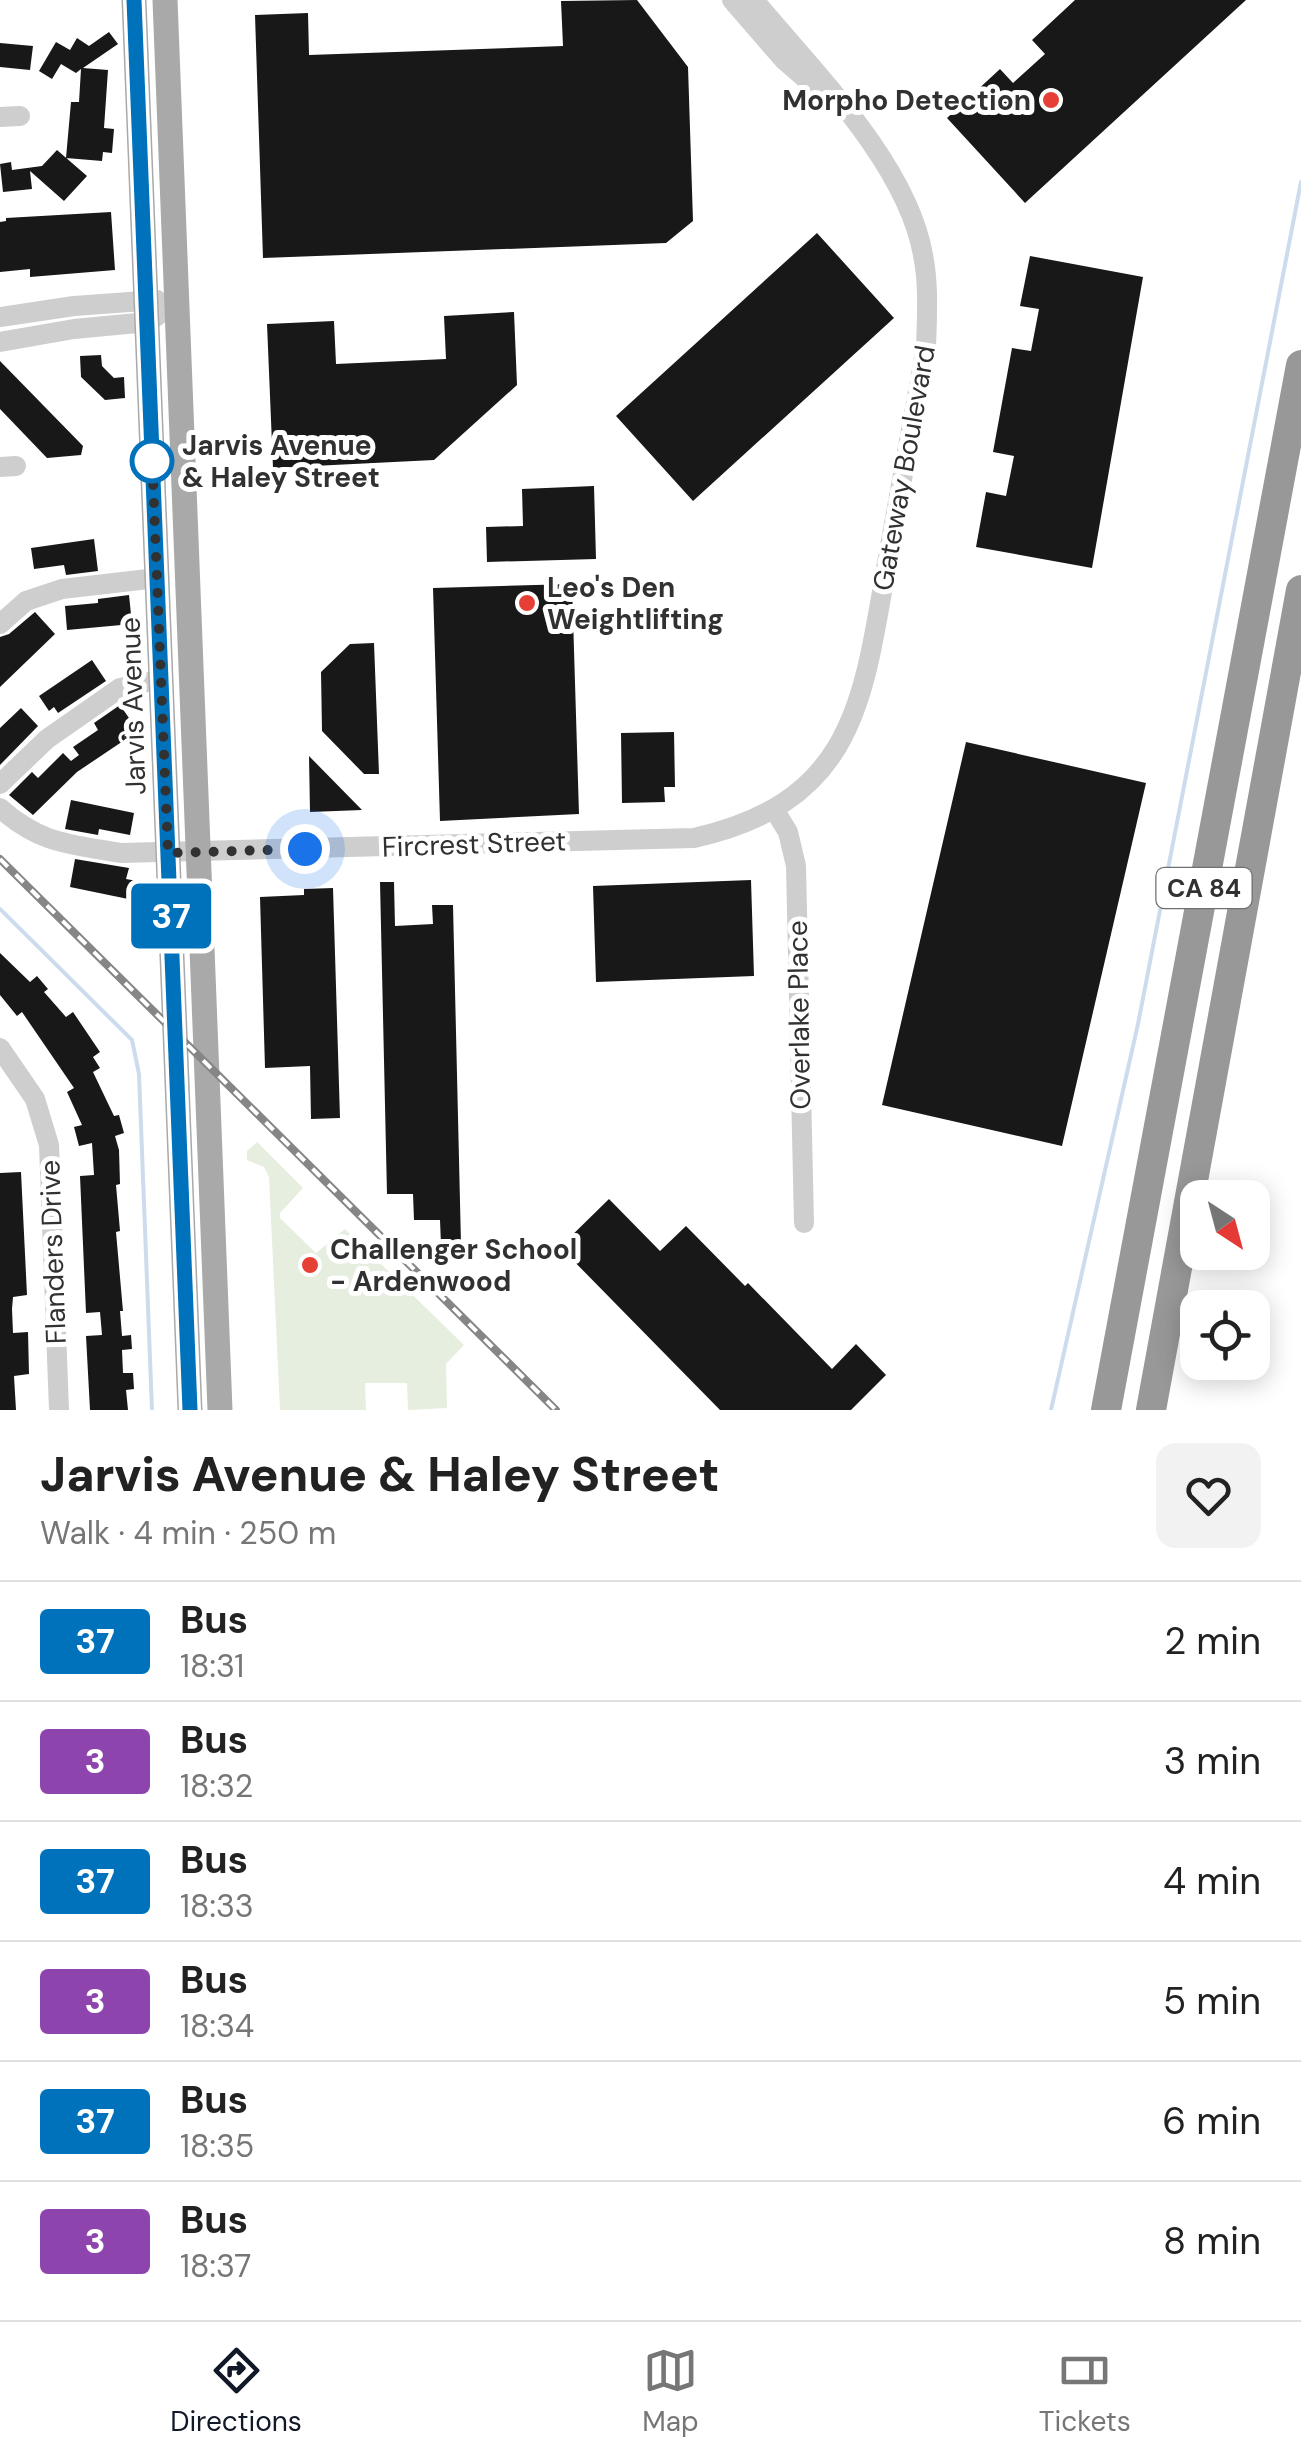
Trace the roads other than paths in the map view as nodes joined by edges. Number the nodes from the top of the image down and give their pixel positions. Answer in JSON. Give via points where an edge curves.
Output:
{"nodes":[{"id":1,"x":134,"y":0,"type":"edge"},
{"id":2,"x":166,"y":0,"type":"edge"},
{"id":3,"x":732,"y":0,"type":"edge"},
{"id":4,"x":754,"y":0,"type":"edge"},
{"id":5,"x":846,"y":113,"type":"junction"},
{"id":6,"x":179,"y":301,"type":"junction"},
{"id":7,"x":147,"y":311,"type":"junction"},
{"id":8,"x":0,"y":318,"type":"edge"},
{"id":9,"x":0,"y":342,"type":"edge"},
{"id":10,"x":1301,"y":366,"type":"edge"},
{"id":11,"x":157,"y":578,"type":"junction"},
{"id":12,"x":1301,"y":590,"type":"edge"},
{"id":13,"x":0,"y":624,"type":"edge"},
{"id":14,"x":1301,"y":655,"type":"edge"},
{"id":15,"x":162,"y":680,"type":"junction"},
{"id":16,"x":0,"y":784,"type":"edge"},
{"id":17,"x":0,"y":808,"type":"edge"},
{"id":18,"x":774,"y":810,"type":"junction"},
{"id":19,"x":198,"y":852,"type":"junction"},
{"id":20,"x":168,"y":853,"type":"junction"},
{"id":21,"x":0,"y":1048,"type":"edge"},
{"id":22,"x":1206,"y":1180,"type":"edge"},
{"id":23,"x":804,"y":1224,"type":"dead end"},
{"id":24,"x":1191,"y":1270,"type":"edge"},
{"id":25,"x":59,"y":1410,"type":"edge"},
{"id":26,"x":190,"y":1410,"type":"edge"},
{"id":27,"x":220,"y":1410,"type":"edge"},
{"id":28,"x":1106,"y":1410,"type":"edge"},
{"id":29,"x":1152,"y":1410,"type":"edge"},
{"id":30,"x":1167,"y":1410,"type":"edge"}],
"edges":[{"from":1,"to":7,"type":"main road","name":"Jarvis Avenue"},
{"from":2,"to":6,"type":"main road"},
{"from":3,"to":5,"type":"street","name":"Gateway Boulevard","via":[[784,60]]},
{"from":4,"to":5,"type":"street","name":"Gateway Boulevard"},
{"from":5,"to":18,"type":"street","name":"Gateway Boulevard","via":[[909,206],[923,253],[926,347],[871,661],[854,714],[810,783]]},
{"from":6,"to":7,"type":"street"},
{"from":6,"to":19,"type":"main road"},
{"from":7,"to":8,"type":"street"},
{"from":7,"to":9,"type":"street"},
{"from":7,"to":11,"type":"main road","name":"Jarvis Avenue"},
{"from":10,"to":28,"type":"highway","number":"CA 84"},
{"from":11,"to":13,"type":"street","via":[[62,589],[26,601]]},
{"from":11,"to":15,"type":"main road","name":"Jarvis Avenue"},
{"from":12,"to":29,"type":"highway","number":"CA 84"},
{"from":14,"to":22,"type":"highway","number":"CA 84"},
{"from":15,"to":16,"type":"street","via":[[120,688],[46,739]]},
{"from":15,"to":20,"type":"main road","name":"Jarvis Avenue"},
{"from":17,"to":20,"type":"street","name":"Fircrest Street","via":[[46,840]]},
{"from":18,"to":19,"type":"street","name":"Fircrest Street","via":[[694,838]]},
{"from":18,"to":23,"type":"street","name":"Overlake Place","via":[[796,866]]},
{"from":19,"to":20,"type":"street","name":"Fircrest Street"},
{"from":19,"to":27,"type":"main road"},
{"from":20,"to":26,"type":"main road","name":"Jarvis Avenue"},
{"from":21,"to":25,"type":"street","name":"Flanders Drive","via":[[35,1098],[50,1145]]},
{"from":24,"to":30,"type":"highway"}]}
